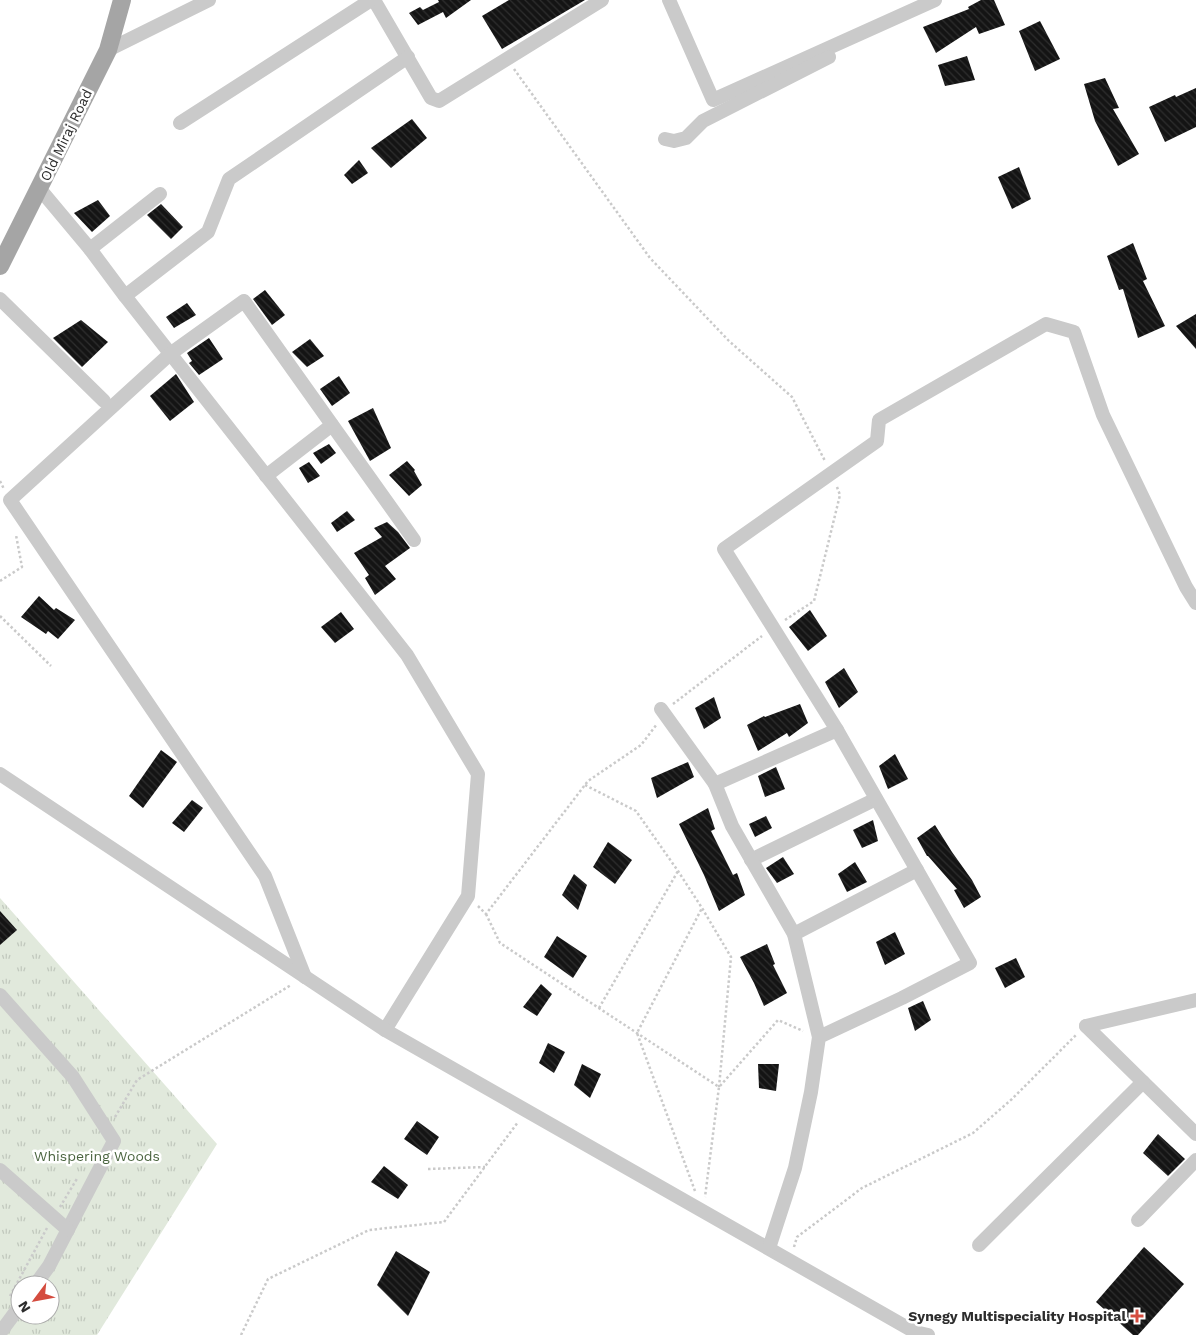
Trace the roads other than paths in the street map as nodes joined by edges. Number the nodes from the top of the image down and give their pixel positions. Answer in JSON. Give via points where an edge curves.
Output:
{"nodes":[{"id":1,"x":122,"y":0,"type":"edge"},
{"id":2,"x":209,"y":0,"type":"edge"},
{"id":3,"x":372,"y":0,"type":"edge"},
{"id":4,"x":602,"y":0,"type":"edge"},
{"id":5,"x":669,"y":0,"type":"edge"},
{"id":6,"x":935,"y":0,"type":"edge"},
{"id":7,"x":907,"y":6,"type":"edge"},
{"id":8,"x":108,"y":50,"type":"junction"},
{"id":9,"x":408,"y":57,"type":"junction"},
{"id":10,"x":180,"y":123,"type":"dead end"},
{"id":11,"x":665,"y":139,"type":"dead end"},
{"id":12,"x":39,"y":188,"type":"junction"},
{"id":13,"x":160,"y":194,"type":"dead end"},
{"id":14,"x":90,"y":249,"type":"junction"},
{"id":15,"x":0,"y":266,"type":"edge"},
{"id":16,"x":125,"y":296,"type":"junction"},
{"id":17,"x":0,"y":299,"type":"edge"},
{"id":18,"x":170,"y":354,"type":"junction"},
{"id":19,"x":104,"y":401,"type":"dead end"},
{"id":20,"x":332,"y":425,"type":"junction"},
{"id":21,"x":266,"y":476,"type":"junction"},
{"id":22,"x":414,"y":540,"type":"dead end"},
{"id":23,"x":1196,"y":603,"type":"edge"},
{"id":24,"x":663,"y":713,"type":"road end"},
{"id":25,"x":837,"y":730,"type":"junction"},
{"id":26,"x":0,"y":774,"type":"edge"},
{"id":27,"x":715,"y":784,"type":"junction"},
{"id":28,"x":876,"y":799,"type":"junction"},
{"id":29,"x":751,"y":860,"type":"junction"},
{"id":30,"x":917,"y":870,"type":"junction"},
{"id":31,"x":794,"y":934,"type":"junction"},
{"id":32,"x":305,"y":977,"type":"junction"},
{"id":33,"x":0,"y":994,"type":"edge"},
{"id":34,"x":1196,"y":1000,"type":"edge"},
{"id":35,"x":385,"y":1030,"type":"junction"},
{"id":36,"x":819,"y":1037,"type":"junction"},
{"id":37,"x":1143,"y":1082,"type":"junction"},
{"id":38,"x":1196,"y":1134,"type":"edge"},
{"id":39,"x":1196,"y":1160,"type":"edge"},
{"id":40,"x":0,"y":1170,"type":"edge"},
{"id":41,"x":1138,"y":1220,"type":"dead end"},
{"id":42,"x":68,"y":1230,"type":"junction"},
{"id":43,"x":980,"y":1245,"type":"dead end"},
{"id":44,"x":768,"y":1248,"type":"junction"},
{"id":45,"x":42,"y":1275,"type":"edge"},
{"id":46,"x":10,"y":1320,"type":"edge"},
{"id":47,"x":0,"y":1333,"type":"edge"},
{"id":48,"x":928,"y":1335,"type":"edge"}],
"edges":[{"from":1,"to":8,"type":"main road","name":"Old Miraj Road"},
{"from":2,"to":8,"type":"street"},
{"from":3,"to":9,"type":"street"},
{"from":3,"to":10,"type":"street"},
{"from":4,"to":9,"type":"street","via":[[439,101],[431,98]]},
{"from":5,"to":7,"type":"street","via":[[712,100]]},
{"from":6,"to":7,"type":"street"},
{"from":7,"to":11,"type":"street","via":[[827,58],[703,121],[686,138]]},
{"from":8,"to":12,"type":"main road","name":"Old Miraj Road"},
{"from":9,"to":16,"type":"street","via":[[229,179],[208,232]]},
{"from":12,"to":14,"type":"street"},
{"from":12,"to":15,"type":"main road","name":"Old Miraj Road"},
{"from":13,"to":14,"type":"street"},
{"from":14,"to":16,"type":"street"},
{"from":16,"to":18,"type":"street"},
{"from":17,"to":19,"type":"street"},
{"from":18,"to":20,"type":"street","via":[[244,300]]},
{"from":18,"to":21,"type":"street"},
{"from":18,"to":32,"type":"street","via":[[10,500],[264,876]]},
{"from":20,"to":21,"type":"street"},
{"from":20,"to":22,"type":"street"},
{"from":21,"to":35,"type":"street","via":[[407,655],[478,774],[468,896]]},
{"from":23,"to":25,"type":"street","via":[[1103,415],[1074,332],[1046,324],[879,420],[877,441],[724,549]]},
{"from":24,"to":27,"type":"street"},
{"from":25,"to":27,"type":"street"},
{"from":25,"to":28,"type":"street"},
{"from":26,"to":32,"type":"street"},
{"from":27,"to":29,"type":"street","via":[[732,826]]},
{"from":28,"to":29,"type":"street"},
{"from":28,"to":30,"type":"street"},
{"from":29,"to":31,"type":"street"},
{"from":30,"to":31,"type":"street"},
{"from":30,"to":36,"type":"street","via":[[970,963]]},
{"from":31,"to":36,"type":"street"},
{"from":32,"to":35,"type":"street"},
{"from":33,"to":42,"type":"street","via":[[73,1077],[114,1142]]},
{"from":34,"to":37,"type":"street","via":[[1086,1026]]},
{"from":35,"to":44,"type":"street"},
{"from":36,"to":44,"type":"street","via":[[795,1168]]},
{"from":37,"to":38,"type":"street"},
{"from":37,"to":43,"type":"street"},
{"from":39,"to":41,"type":"street"},
{"from":40,"to":42,"type":"street"},
{"from":42,"to":45,"type":"street"},
{"from":44,"to":48,"type":"street","via":[[915,1332]]},
{"from":46,"to":47,"type":"street"}]}
